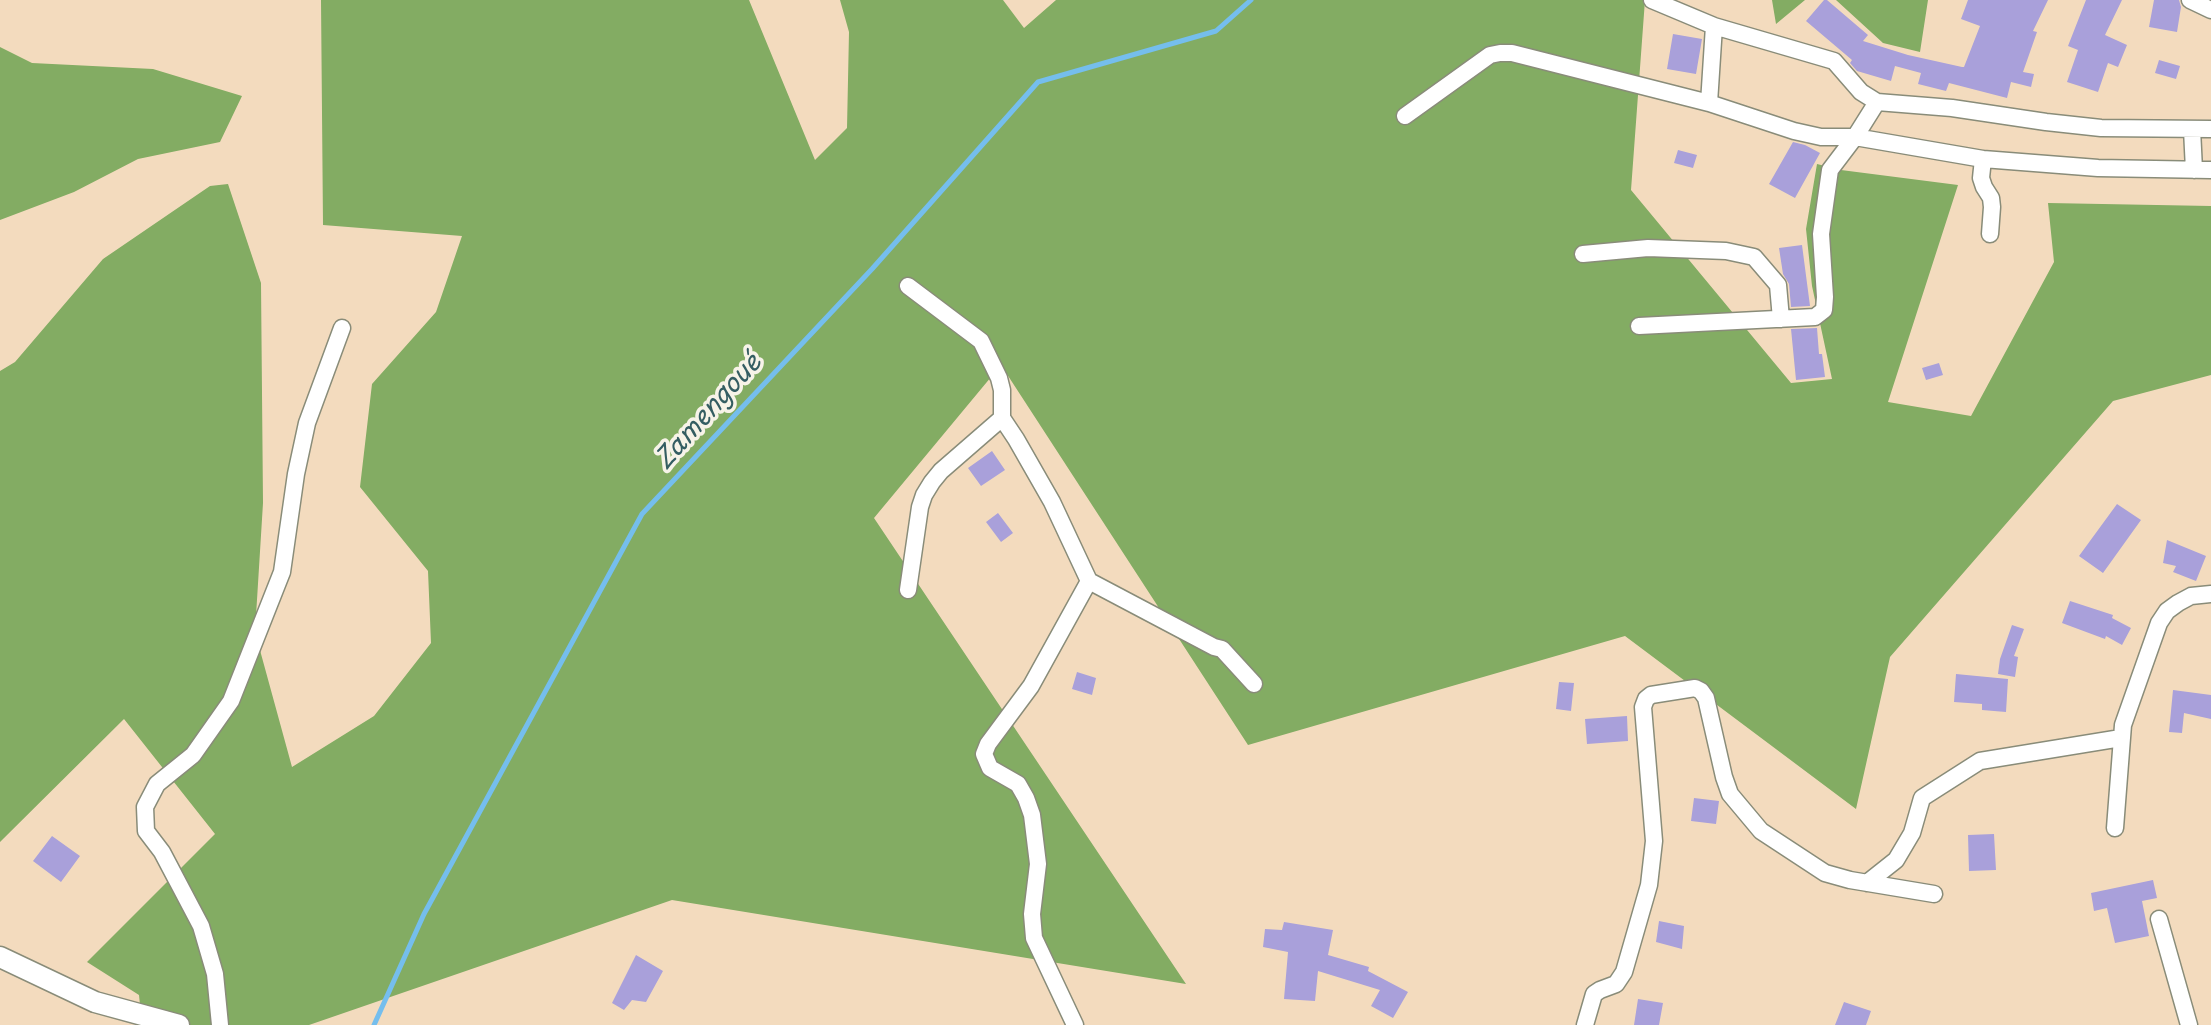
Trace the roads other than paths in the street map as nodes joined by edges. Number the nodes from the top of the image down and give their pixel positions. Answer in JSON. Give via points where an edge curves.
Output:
{"nodes":[{"id":1,"x":1652,"y":0,"type":"edge"},
{"id":2,"x":2190,"y":0,"type":"edge"},
{"id":3,"x":1685,"y":6,"type":"edge"},
{"id":4,"x":2211,"y":10,"type":"edge"},
{"id":5,"x":1714,"y":26,"type":"junction"},
{"id":6,"x":1877,"y":102,"type":"junction"},
{"id":7,"x":1709,"y":103,"type":"junction"},
{"id":8,"x":1405,"y":116,"type":"dead end"},
{"id":9,"x":2192,"y":129,"type":"junction"},
{"id":10,"x":2211,"y":129,"type":"edge"},
{"id":11,"x":1855,"y":137,"type":"junction"},
{"id":12,"x":1983,"y":159,"type":"junction"},
{"id":13,"x":2194,"y":170,"type":"junction"},
{"id":14,"x":2211,"y":170,"type":"edge"},
{"id":15,"x":1990,"y":234,"type":"dead end"},
{"id":16,"x":1583,"y":254,"type":"dead end"},
{"id":17,"x":908,"y":286,"type":"dead end"},
{"id":18,"x":1781,"y":319,"type":"junction"},
{"id":19,"x":1639,"y":326,"type":"dead end"},
{"id":20,"x":342,"y":328,"type":"dead end"},
{"id":21,"x":1002,"y":418,"type":"junction"},
{"id":22,"x":1089,"y":581,"type":"junction"},
{"id":23,"x":908,"y":590,"type":"dead end"},
{"id":24,"x":2211,"y":594,"type":"edge"},
{"id":25,"x":1254,"y":684,"type":"dead end"},
{"id":26,"x":2121,"y":738,"type":"junction"},
{"id":27,"x":2115,"y":828,"type":"dead end"},
{"id":28,"x":1867,"y":883,"type":"junction"},
{"id":29,"x":1934,"y":894,"type":"dead end"},
{"id":30,"x":2159,"y":919,"type":"dead end"},
{"id":31,"x":0,"y":957,"type":"edge"},
{"id":32,"x":178,"y":1025,"type":"edge"},
{"id":33,"x":220,"y":1025,"type":"edge"},
{"id":34,"x":1075,"y":1025,"type":"edge"},
{"id":35,"x":1585,"y":1025,"type":"edge"},
{"id":36,"x":2189,"y":1025,"type":"edge"}],
"edges":[{"from":1,"to":3,"type":"street"},
{"from":2,"to":4,"type":"street"},
{"from":3,"to":5,"type":"street"},
{"from":5,"to":6,"type":"street","via":[[1834,61]]},
{"from":5,"to":7,"type":"street"},
{"from":6,"to":9,"type":"street","via":[[2101,128]]},
{"from":6,"to":11,"type":"street"},
{"from":7,"to":8,"type":"street","via":[[1500,53]]},
{"from":7,"to":11,"type":"street","via":[[1794,131]]},
{"from":9,"to":10,"type":"street"},
{"from":9,"to":13,"type":"street"},
{"from":11,"to":12,"type":"street"},
{"from":11,"to":18,"type":"street","via":[[1830,170],[1827,183],[1821,234],[1824,310],[1815,317]]},
{"from":12,"to":13,"type":"street"},
{"from":12,"to":15,"type":"street","via":[[1981,178],[1992,207]]},
{"from":13,"to":14,"type":"street"},
{"from":16,"to":18,"type":"street","via":[[1648,248],[1754,257],[1778,285]]},
{"from":17,"to":21,"type":"street","via":[[981,341],[999,378]]},
{"from":18,"to":19,"type":"street"},
{"from":20,"to":33,"type":"street","via":[[307,423],[282,572],[231,701],[193,755],[157,784],[145,807],[146,831],[201,926],[215,974]]},
{"from":21,"to":22,"type":"street","via":[[1052,502]]},
{"from":21,"to":23,"type":"street","via":[[941,471],[924,495]]},
{"from":22,"to":25,"type":"street","via":[[1222,649]]},
{"from":22,"to":34,"type":"street","via":[[1031,686],[984,754],[990,768],[1018,784],[1032,815],[1038,864],[1034,938]]},
{"from":24,"to":26,"type":"street","via":[[2191,596],[2167,611],[2159,623]]},
{"from":26,"to":27,"type":"street"},
{"from":26,"to":28,"type":"street","via":[[1980,761],[1922,798],[1912,833],[1896,860]]},
{"from":28,"to":29,"type":"street"},
{"from":28,"to":35,"type":"street","via":[[1825,873],[1761,831],[1744,813],[1724,777],[1701,691],[1651,695],[1643,707],[1654,841],[1649,885],[1624,972],[1616,984],[1594,994]]},
{"from":30,"to":36,"type":"street"},
{"from":31,"to":32,"type":"street","via":[[95,1002]]}]}
